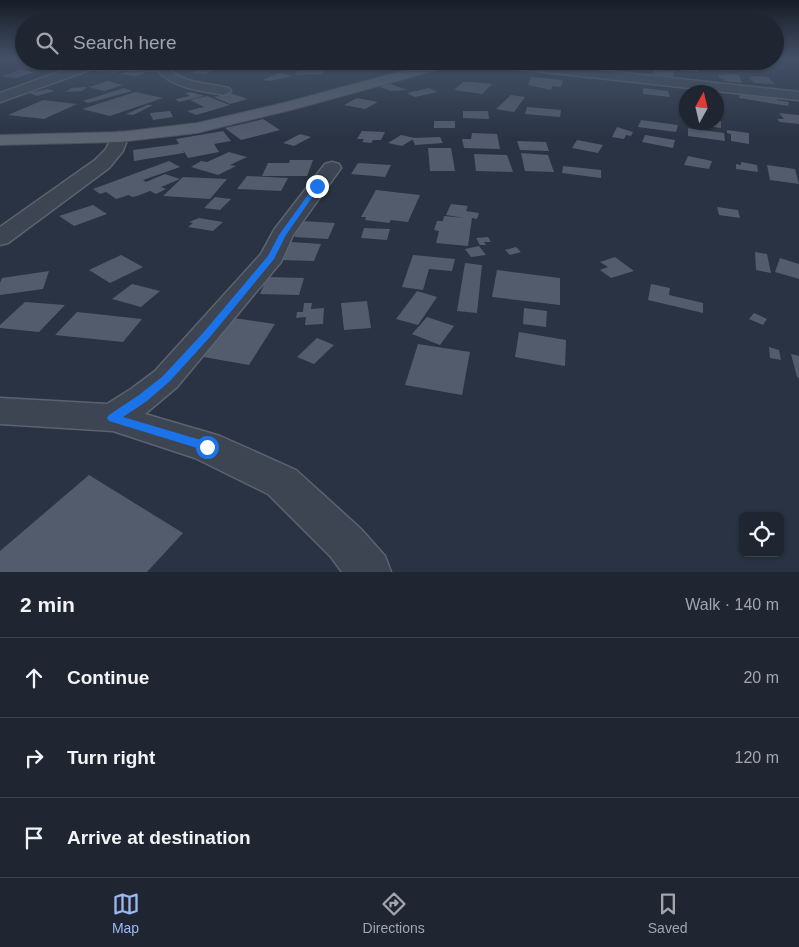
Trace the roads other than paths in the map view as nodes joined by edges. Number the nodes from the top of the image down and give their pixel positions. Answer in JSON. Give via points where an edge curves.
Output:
{"nodes":[{"id":1,"x":34,"y":86,"type":"edge"},
{"id":2,"x":197,"y":86,"type":"edge"},
{"id":3,"x":367,"y":86,"type":"edge"},
{"id":4,"x":705,"y":86,"type":"edge"},
{"id":5,"x":224,"y":91,"type":"dead end"},
{"id":6,"x":799,"y":96,"type":"edge"},
{"id":7,"x":0,"y":98,"type":"edge"},
{"id":8,"x":120,"y":137,"type":"junction"},
{"id":9,"x":0,"y":140,"type":"edge"},
{"id":10,"x":332,"y":168,"type":"dead end"},
{"id":11,"x":0,"y":238,"type":"edge"},
{"id":12,"x":0,"y":411,"type":"edge"},
{"id":13,"x":113,"y":418,"type":"junction"},
{"id":14,"x":370,"y":572,"type":"edge"}],
"edges":[{"from":1,"to":7,"type":"street"},
{"from":2,"to":5,"type":"street"},
{"from":3,"to":8,"type":"main road","via":[[197,128]]},
{"from":4,"to":6,"type":"street"},
{"from":8,"to":9,"type":"main road"},
{"from":8,"to":11,"type":"street","via":[[114,151],[102,164]]},
{"from":10,"to":13,"type":"street","via":[[282,235],[272,257],[206,335],[166,379]]},
{"from":12,"to":13,"type":"street"},
{"from":13,"to":14,"type":"street","via":[[207,447],[282,482],[346,543]]}]}
